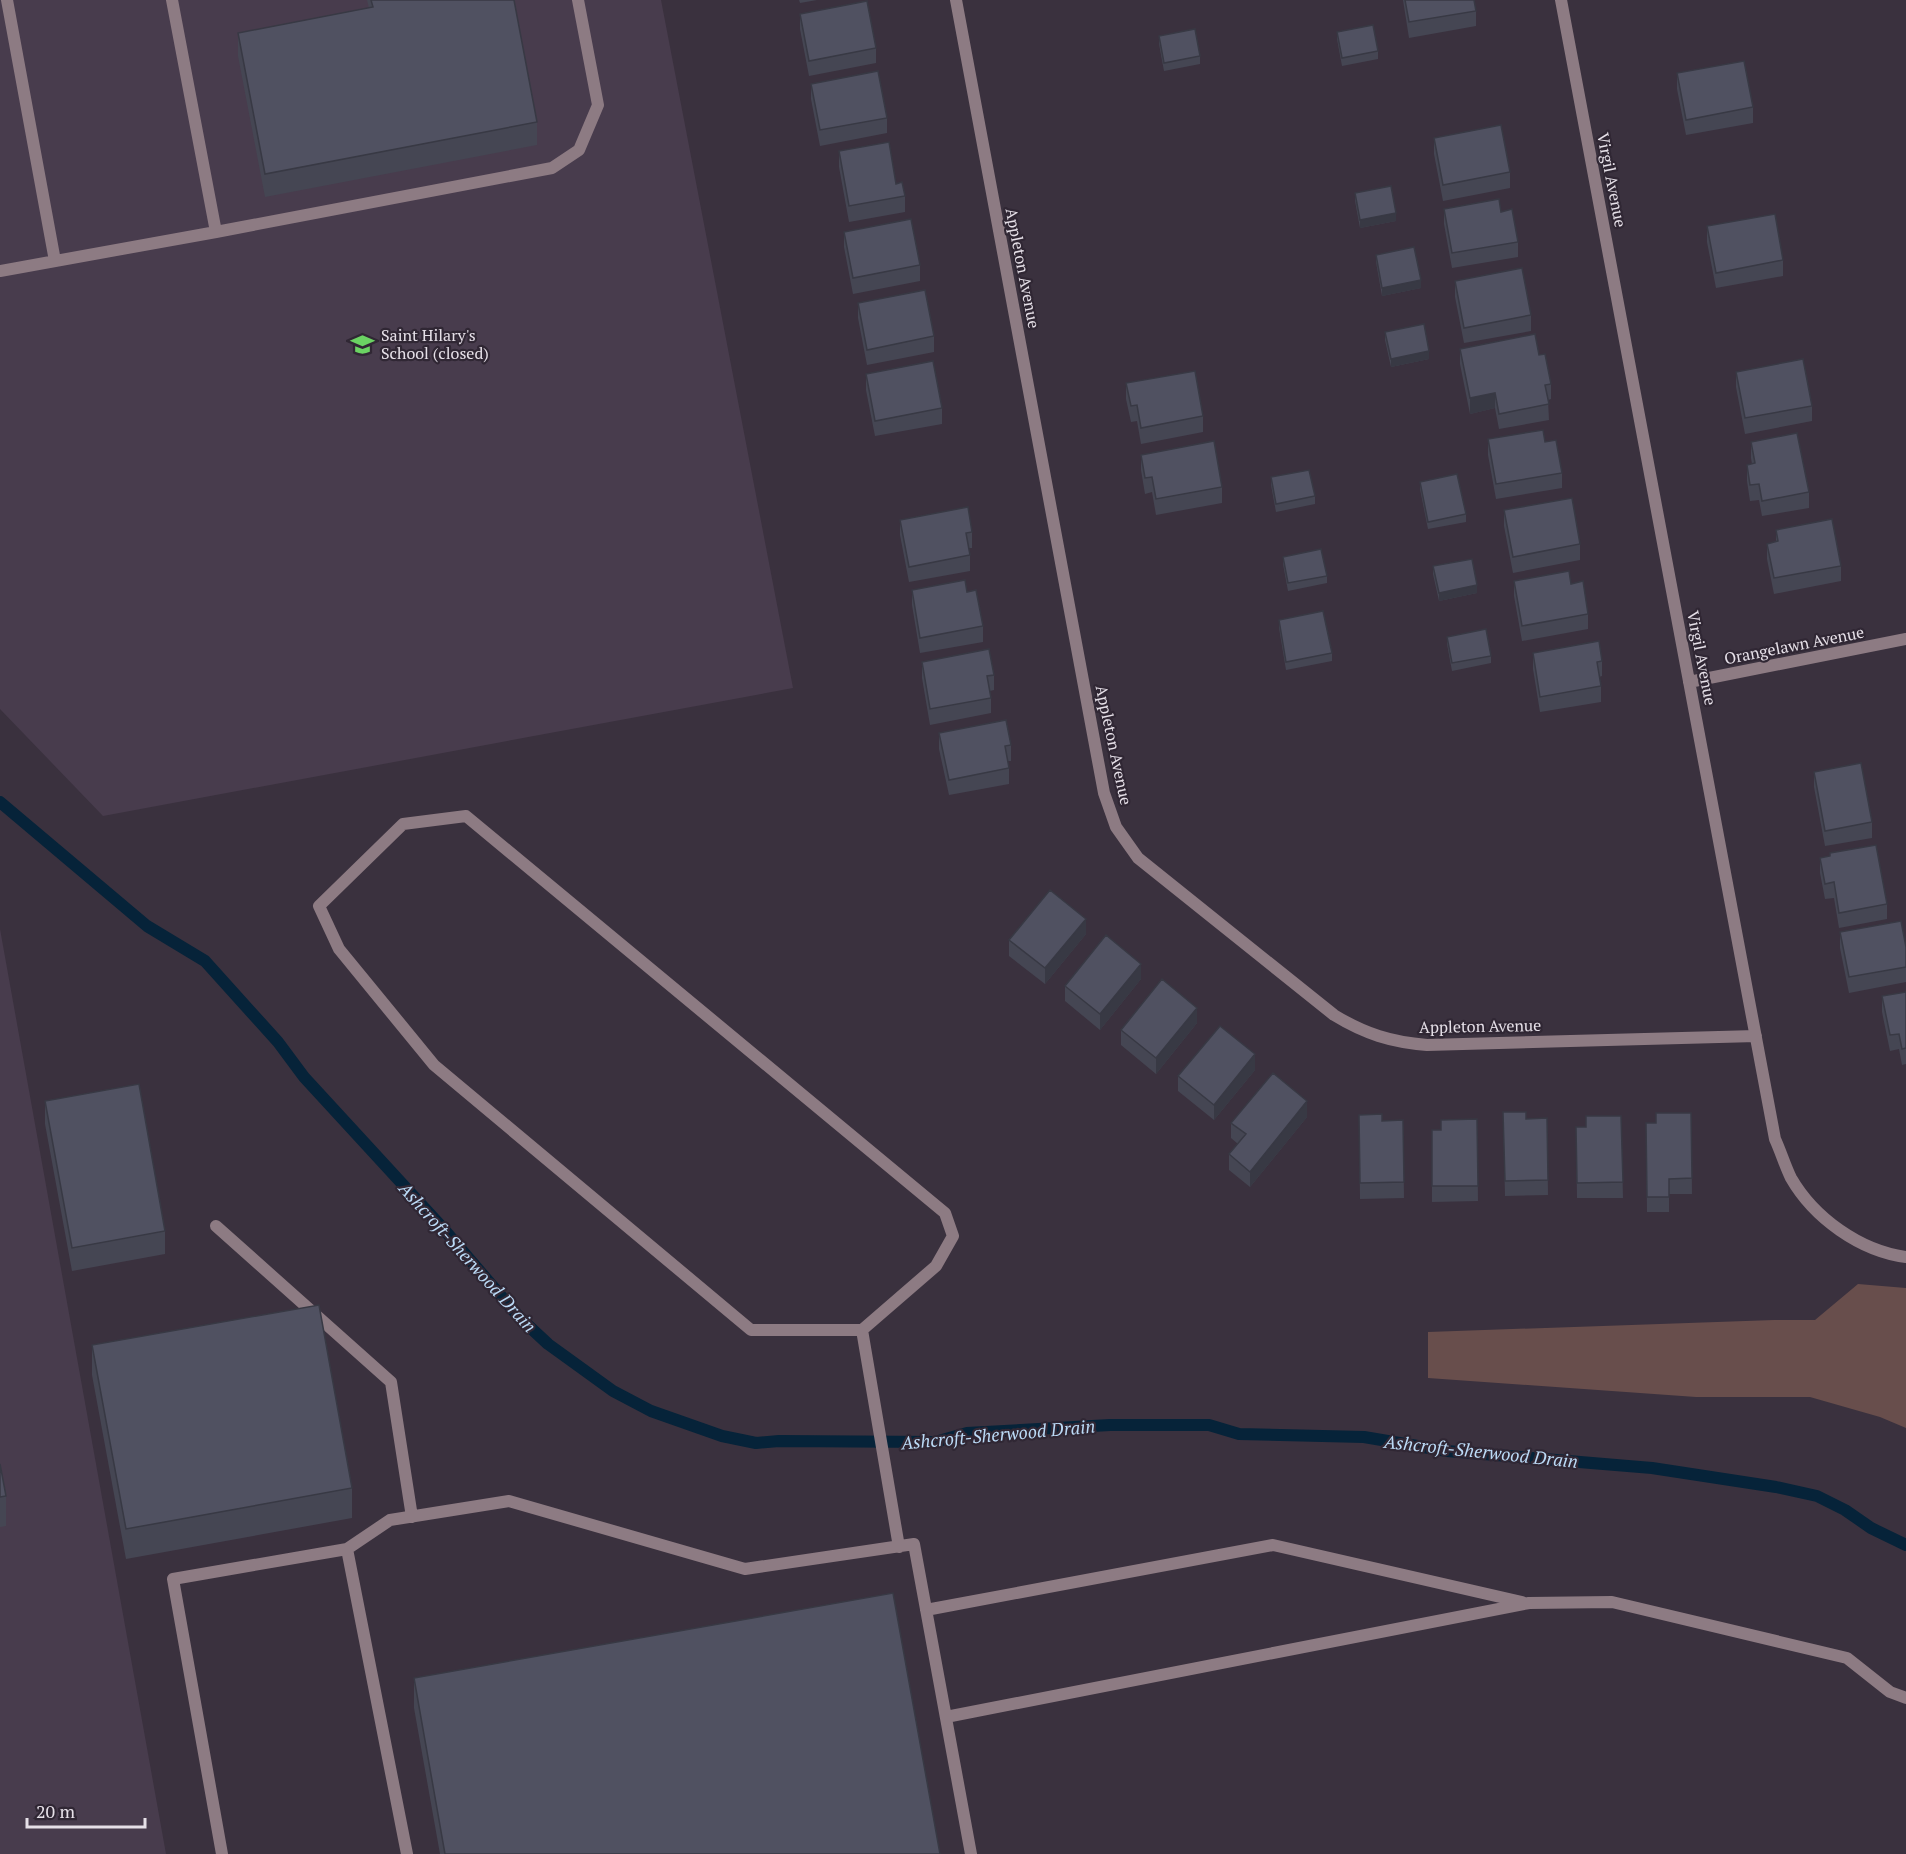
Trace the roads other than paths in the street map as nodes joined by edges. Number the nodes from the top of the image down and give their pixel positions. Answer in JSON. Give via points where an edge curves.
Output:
{"nodes":[{"id":1,"x":7,"y":0,"type":"edge"},
{"id":2,"x":172,"y":0,"type":"edge"},
{"id":3,"x":578,"y":0,"type":"edge"},
{"id":4,"x":956,"y":0,"type":"edge"},
{"id":5,"x":1562,"y":0,"type":"edge"},
{"id":6,"x":216,"y":232,"type":"junction"},
{"id":7,"x":56,"y":261,"type":"junction"},
{"id":8,"x":0,"y":271,"type":"edge"},
{"id":9,"x":1906,"y":639,"type":"edge"},
{"id":10,"x":1689,"y":682,"type":"junction"},
{"id":11,"x":1756,"y":1036,"type":"junction"},
{"id":12,"x":216,"y":1226,"type":"dead end"},
{"id":13,"x":1906,"y":1257,"type":"edge"},
{"id":14,"x":862,"y":1330,"type":"junction"},
{"id":15,"x":412,"y":1517,"type":"junction"},
{"id":16,"x":899,"y":1547,"type":"junction"},
{"id":17,"x":347,"y":1549,"type":"junction"},
{"id":18,"x":1529,"y":1603,"type":"junction"},
{"id":19,"x":926,"y":1610,"type":"junction"},
{"id":20,"x":1906,"y":1698,"type":"edge"},
{"id":21,"x":946,"y":1717,"type":"junction"},
{"id":22,"x":222,"y":1854,"type":"edge"},
{"id":23,"x":407,"y":1854,"type":"edge"},
{"id":24,"x":971,"y":1854,"type":"edge"}],
"edges":[{"from":1,"to":7,"type":"street"},
{"from":2,"to":6,"type":"street"},
{"from":3,"to":6,"type":"street","via":[[598,105],[579,150],[552,168]]},
{"from":4,"to":11,"type":"street","name":"Appleton Avenue","via":[[1104,793],[1116,827],[1138,858],[1334,1015],[1379,1037],[1427,1045]]},
{"from":5,"to":10,"type":"street","name":"Virgil Avenue"},
{"from":6,"to":7,"type":"street"},
{"from":7,"to":8,"type":"street"},
{"from":9,"to":10,"type":"street","name":"Orangelawn Avenue"},
{"from":10,"to":11,"type":"street","name":"Virgil Avenue"},
{"from":11,"to":13,"type":"street","name":"Virgil Avenue","via":[[1775,1139],[1800,1191],[1846,1235]]},
{"from":12,"to":15,"type":"street","via":[[391,1382]]},
{"from":14,"to":14,"type":"street","via":[[936,1266],[953,1236],[945,1213],[466,816],[403,824],[319,906],[339,949],[434,1065],[751,1330]]},
{"from":14,"to":16,"type":"street"},
{"from":15,"to":16,"type":"street","via":[[509,1501],[745,1569]]},
{"from":15,"to":17,"type":"street","via":[[390,1520]]},
{"from":16,"to":19,"type":"street","via":[[915,1544]]},
{"from":17,"to":22,"type":"street","via":[[173,1579]]},
{"from":17,"to":23,"type":"street"},
{"from":18,"to":19,"type":"street","via":[[1274,1545]]},
{"from":18,"to":20,"type":"street","via":[[1611,1602],[1847,1658],[1890,1692]]},
{"from":18,"to":21,"type":"street"},
{"from":19,"to":21,"type":"street"},
{"from":21,"to":24,"type":"street"}]}
